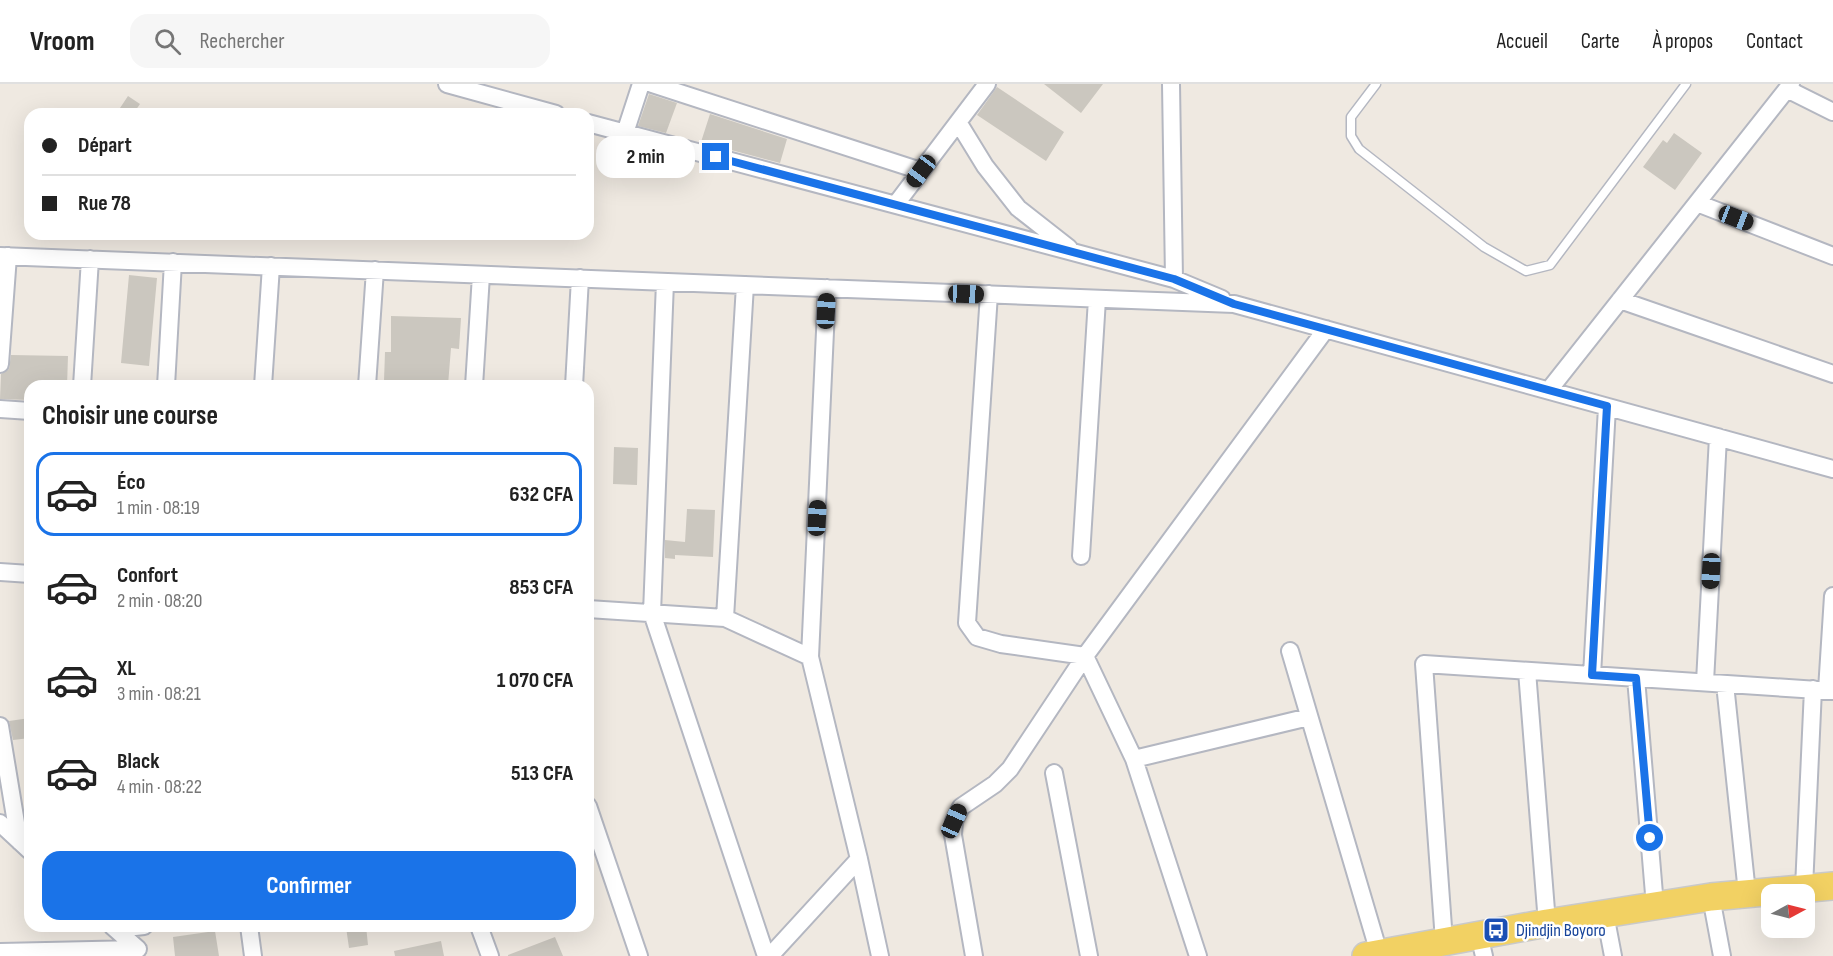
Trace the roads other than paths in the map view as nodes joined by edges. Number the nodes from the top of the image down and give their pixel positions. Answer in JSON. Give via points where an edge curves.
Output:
{"nodes":[{"id":1,"x":447,"y":84,"type":"edge"},
{"id":2,"x":641,"y":84,"type":"edge"},
{"id":3,"x":652,"y":84,"type":"edge"},
{"id":4,"x":987,"y":84,"type":"edge"},
{"id":5,"x":1171,"y":84,"type":"edge"},
{"id":6,"x":1376,"y":84,"type":"edge"},
{"id":7,"x":1686,"y":84,"type":"edge"},
{"id":8,"x":1789,"y":87,"type":"edge"},
{"id":9,"x":534,"y":108,"type":"edge"},
{"id":10,"x":1833,"y":112,"type":"edge"},
{"id":11,"x":958,"y":122,"type":"junction"},
{"id":12,"x":594,"y":125,"type":"edge"},
{"id":13,"x":625,"y":133,"type":"junction"},
{"id":14,"x":921,"y":171,"type":"junction"},
{"id":15,"x":1697,"y":203,"type":"junction"},
{"id":16,"x":896,"y":204,"type":"junction"},
{"id":17,"x":1075,"y":252,"type":"junction"},
{"id":18,"x":4,"y":256,"type":"edge"},
{"id":19,"x":1833,"y":256,"type":"edge"},
{"id":20,"x":90,"y":259,"type":"junction"},
{"id":21,"x":173,"y":262,"type":"junction"},
{"id":22,"x":271,"y":266,"type":"junction"},
{"id":23,"x":375,"y":270,"type":"junction"},
{"id":24,"x":481,"y":274,"type":"junction"},
{"id":25,"x":580,"y":278,"type":"junction"},
{"id":26,"x":1174,"y":279,"type":"junction"},
{"id":27,"x":665,"y":282,"type":"junction"},
{"id":28,"x":745,"y":285,"type":"junction"},
{"id":29,"x":827,"y":288,"type":"junction"},
{"id":30,"x":989,"y":294,"type":"junction"},
{"id":31,"x":1097,"y":298,"type":"junction"},
{"id":32,"x":1620,"y":300,"type":"junction"},
{"id":33,"x":1234,"y":304,"type":"junction"},
{"id":34,"x":1326,"y":329,"type":"junction"},
{"id":35,"x":0,"y":364,"type":"edge"},
{"id":36,"x":1833,"y":374,"type":"edge"},
{"id":37,"x":82,"y":380,"type":"edge"},
{"id":38,"x":166,"y":380,"type":"edge"},
{"id":39,"x":263,"y":380,"type":"edge"},
{"id":40,"x":368,"y":380,"type":"edge"},
{"id":41,"x":474,"y":380,"type":"edge"},
{"id":42,"x":574,"y":380,"type":"edge"},
{"id":43,"x":1549,"y":390,"type":"junction"},
{"id":44,"x":1607,"y":406,"type":"junction"},
{"id":45,"x":0,"y":409,"type":"edge"},
{"id":46,"x":24,"y":411,"type":"edge"},
{"id":47,"x":1718,"y":437,"type":"junction"},
{"id":48,"x":1833,"y":469,"type":"edge"},
{"id":49,"x":1081,"y":556,"type":"dead end"},
{"id":50,"x":0,"y":572,"type":"edge"},
{"id":51,"x":24,"y":574,"type":"edge"},
{"id":52,"x":1833,"y":596,"type":"edge"},
{"id":53,"x":594,"y":609,"type":"edge"},
{"id":54,"x":652,"y":614,"type":"junction"},
{"id":55,"x":725,"y":618,"type":"junction"},
{"id":56,"x":1290,"y":651,"type":"dead end"},
{"id":57,"x":1085,"y":656,"type":"junction"},
{"id":58,"x":810,"y":657,"type":"junction"},
{"id":59,"x":1527,"y":671,"type":"junction"},
{"id":60,"x":1592,"y":675,"type":"junction"},
{"id":61,"x":1636,"y":678,"type":"junction"},
{"id":62,"x":1705,"y":682,"type":"junction"},
{"id":63,"x":1725,"y":684,"type":"junction"},
{"id":64,"x":1824,"y":690,"type":"edge"},
{"id":65,"x":1309,"y":717,"type":"junction"},
{"id":66,"x":0,"y":726,"type":"edge"},
{"id":67,"x":1134,"y":759,"type":"junction"},
{"id":68,"x":1054,"y":772,"type":"dead end"},
{"id":69,"x":0,"y":823,"type":"edge"},
{"id":70,"x":594,"y":824,"type":"edge"},
{"id":71,"x":24,"y":841,"type":"edge"},
{"id":72,"x":24,"y":845,"type":"edge"},
{"id":73,"x":859,"y":860,"type":"junction"},
{"id":74,"x":1804,"y":884,"type":"edge"},
{"id":75,"x":1833,"y":886,"type":"edge"},
{"id":76,"x":1815,"y":887,"type":"edge"},
{"id":77,"x":1761,"y":892,"type":"edge"},
{"id":78,"x":1747,"y":893,"type":"junction"},
{"id":79,"x":1711,"y":897,"type":"junction"},
{"id":80,"x":1655,"y":906,"type":"junction"},
{"id":81,"x":1605,"y":914,"type":"junction"},
{"id":82,"x":1547,"y":922,"type":"junction"},
{"id":83,"x":118,"y":932,"type":"edge"},
{"id":84,"x":138,"y":932,"type":"edge"},
{"id":85,"x":250,"y":932,"type":"edge"},
{"id":86,"x":481,"y":932,"type":"edge"},
{"id":87,"x":1444,"y":941,"type":"junction"},
{"id":88,"x":1482,"y":945,"type":"edge"},
{"id":89,"x":0,"y":952,"type":"edge"},
{"id":90,"x":138,"y":952,"type":"edge"},
{"id":91,"x":1373,"y":954,"type":"edge"},
{"id":92,"x":253,"y":956,"type":"edge"},
{"id":93,"x":490,"y":956,"type":"edge"},
{"id":94,"x":639,"y":956,"type":"edge"},
{"id":95,"x":768,"y":956,"type":"edge"},
{"id":96,"x":880,"y":956,"type":"edge"},
{"id":97,"x":974,"y":956,"type":"edge"},
{"id":98,"x":1089,"y":956,"type":"edge"},
{"id":99,"x":1198,"y":956,"type":"edge"},
{"id":100,"x":1613,"y":956,"type":"edge"},
{"id":101,"x":1722,"y":956,"type":"edge"}],
"edges":[{"from":1,"to":9,"type":"street"},
{"from":2,"to":13,"type":"street"},
{"from":3,"to":14,"type":"street"},
{"from":4,"to":11,"type":"street"},
{"from":5,"to":26,"type":"street"},
{"from":6,"to":7,"type":"lane","via":[[1351,117],[1351,136],[1359,149],[1484,247],[1526,271],[1550,265]]},
{"from":8,"to":10,"type":"street"},
{"from":8,"to":15,"type":"street"},
{"from":11,"to":14,"type":"street"},
{"from":11,"to":17,"type":"street","via":[[985,166],[1018,208]]},
{"from":12,"to":13,"type":"street"},
{"from":13,"to":16,"type":"street"},
{"from":14,"to":16,"type":"street"},
{"from":15,"to":19,"type":"street"},
{"from":15,"to":32,"type":"street"},
{"from":16,"to":17,"type":"street"},
{"from":17,"to":26,"type":"street"},
{"from":18,"to":20,"type":"street"},
{"from":18,"to":35,"type":"street"},
{"from":20,"to":21,"type":"street"},
{"from":20,"to":37,"type":"street"},
{"from":21,"to":22,"type":"street"},
{"from":21,"to":38,"type":"street"},
{"from":22,"to":23,"type":"street"},
{"from":22,"to":39,"type":"street"},
{"from":23,"to":24,"type":"street"},
{"from":23,"to":40,"type":"street"},
{"from":24,"to":25,"type":"street"},
{"from":24,"to":41,"type":"street"},
{"from":25,"to":27,"type":"street"},
{"from":25,"to":42,"type":"street"},
{"from":26,"to":33,"type":"street"},
{"from":27,"to":28,"type":"street"},
{"from":27,"to":54,"type":"street"},
{"from":28,"to":29,"type":"street"},
{"from":28,"to":55,"type":"street"},
{"from":29,"to":30,"type":"street"},
{"from":29,"to":58,"type":"street"},
{"from":30,"to":31,"type":"street"},
{"from":30,"to":57,"type":"street","via":[[967,623],[977,637],[993,642]]},
{"from":31,"to":33,"type":"street"},
{"from":31,"to":49,"type":"street"},
{"from":32,"to":36,"type":"street"},
{"from":32,"to":43,"type":"street"},
{"from":33,"to":34,"type":"street"},
{"from":34,"to":43,"type":"street"},
{"from":34,"to":57,"type":"street"},
{"from":43,"to":44,"type":"street"},
{"from":44,"to":47,"type":"street"},
{"from":44,"to":60,"type":"street"},
{"from":45,"to":46,"type":"street"},
{"from":47,"to":48,"type":"street"},
{"from":47,"to":62,"type":"street"},
{"from":50,"to":51,"type":"street"},
{"from":52,"to":64,"type":"street"},
{"from":53,"to":54,"type":"street"},
{"from":54,"to":55,"type":"street"},
{"from":54,"to":95,"type":"street"},
{"from":55,"to":58,"type":"street"},
{"from":56,"to":65,"type":"street"},
{"from":57,"to":67,"type":"street"},
{"from":57,"to":97,"type":"street","via":[[1010,769],[961,807],[954,821],[953,835]]},
{"from":58,"to":73,"type":"street"},
{"from":59,"to":60,"type":"street"},
{"from":59,"to":82,"type":"street"},
{"from":59,"to":87,"type":"street","via":[[1424,664]]},
{"from":60,"to":61,"type":"street"},
{"from":61,"to":62,"type":"street"},
{"from":61,"to":80,"type":"street"},
{"from":62,"to":63,"type":"street"},
{"from":63,"to":64,"type":"street"},
{"from":63,"to":78,"type":"street"},
{"from":64,"to":74,"type":"street"},
{"from":65,"to":67,"type":"street"},
{"from":65,"to":91,"type":"street"},
{"from":66,"to":71,"type":"street"},
{"from":67,"to":99,"type":"street"},
{"from":68,"to":98,"type":"street"},
{"from":69,"to":72,"type":"street"},
{"from":70,"to":94,"type":"street"},
{"from":73,"to":95,"type":"street"},
{"from":73,"to":96,"type":"street"},
{"from":75,"to":76,"type":"main road"},
{"from":77,"to":78,"type":"main road"},
{"from":78,"to":79,"type":"main road"},
{"from":79,"to":80,"type":"main road"},
{"from":79,"to":101,"type":"street"},
{"from":80,"to":81,"type":"main road"},
{"from":81,"to":82,"type":"main road"},
{"from":81,"to":100,"type":"street"},
{"from":82,"to":88,"type":"main road"},
{"from":83,"to":90,"type":"street"},
{"from":84,"to":90,"type":"street"},
{"from":85,"to":92,"type":"street"},
{"from":86,"to":93,"type":"street"},
{"from":87,"to":88,"type":"main road"},
{"from":87,"to":91,"type":"main road"},
{"from":89,"to":90,"type":"street"}]}
